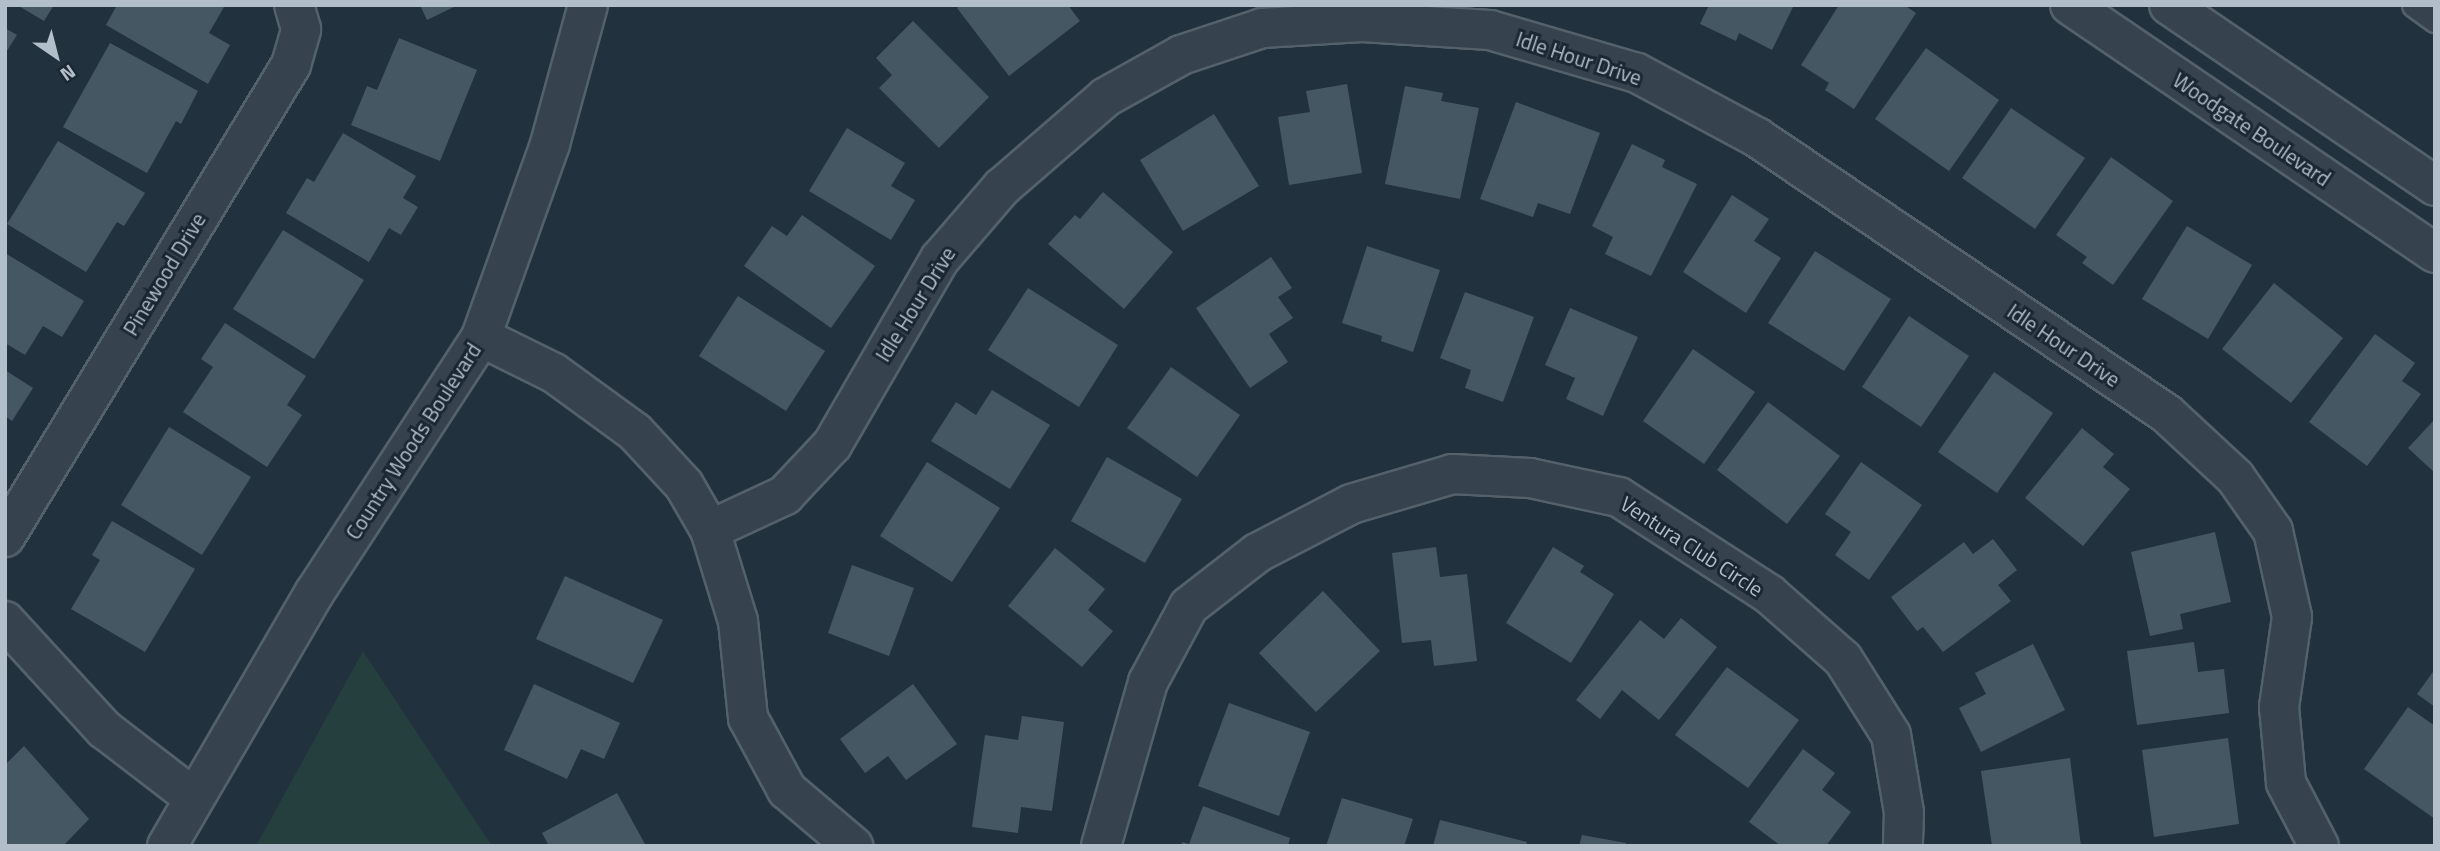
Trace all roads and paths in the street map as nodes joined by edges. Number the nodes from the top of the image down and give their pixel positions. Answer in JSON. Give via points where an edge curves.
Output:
{"nodes":[{"id":1,"x":294,"y":5,"type":"edge"},
{"id":2,"x":588,"y":5,"type":"edge"},
{"id":3,"x":2070,"y":5,"type":"edge"},
{"id":4,"x":2169,"y":5,"type":"edge"},
{"id":5,"x":2414,"y":5,"type":"edge"},
{"id":6,"x":2435,"y":20,"type":"edge"},
{"id":7,"x":2435,"y":186,"type":"edge"},
{"id":8,"x":2435,"y":253,"type":"edge"},
{"id":9,"x":481,"y":337,"type":"junction"},
{"id":10,"x":710,"y":530,"type":"junction"},
{"id":11,"x":5,"y":537,"type":"edge"},
{"id":12,"x":5,"y":621,"type":"edge"},
{"id":13,"x":194,"y":798,"type":"junction"},
{"id":14,"x":167,"y":846,"type":"edge"},
{"id":15,"x":853,"y":846,"type":"edge"},
{"id":16,"x":1101,"y":846,"type":"edge"},
{"id":17,"x":1903,"y":846,"type":"edge"},
{"id":18,"x":2319,"y":846,"type":"edge"}],
"edges":[{"from":1,"to":11,"type":"street","name":"Pinewood Drive","via":[[301,29],[291,65]]},
{"from":2,"to":9,"type":"street","name":"Country Woods Boulevard","via":[[550,144]]},
{"from":3,"to":8,"type":"street","name":"Woodgate Boulevard"},
{"from":4,"to":7,"type":"street"},
{"from":5,"to":6,"type":"lane"},
{"from":9,"to":10,"type":"street","via":[[554,373],[635,432],[684,485]]},
{"from":9,"to":13,"type":"street","name":"Country Woods Boulevard","via":[[316,592]]},
{"from":10,"to":15,"type":"street","via":[[738,621],[748,718],[787,790]]},
{"from":10,"to":18,"type":"street","name":"Idle Hour Drive","via":[[785,495],[832,445],[940,259],[1001,188],[1106,97],[1181,55],[1262,28],[1362,22],[1490,30],[1637,73],[1758,138],[2167,414],[2235,477],[2273,531],[2291,617],[2279,707],[2286,783]]},
{"from":12,"to":13,"type":"street","via":[[104,729]]},
{"from":13,"to":14,"type":"street","name":"Country Woods Boulevard"},
{"from":16,"to":17,"type":"street","name":"Ventura Club Circle","via":[[1148,682],[1189,607],[1257,553],[1351,505],[1452,474],[1530,478],[1619,497],[1769,594],[1843,659],[1891,735],[1904,813]]}]}
